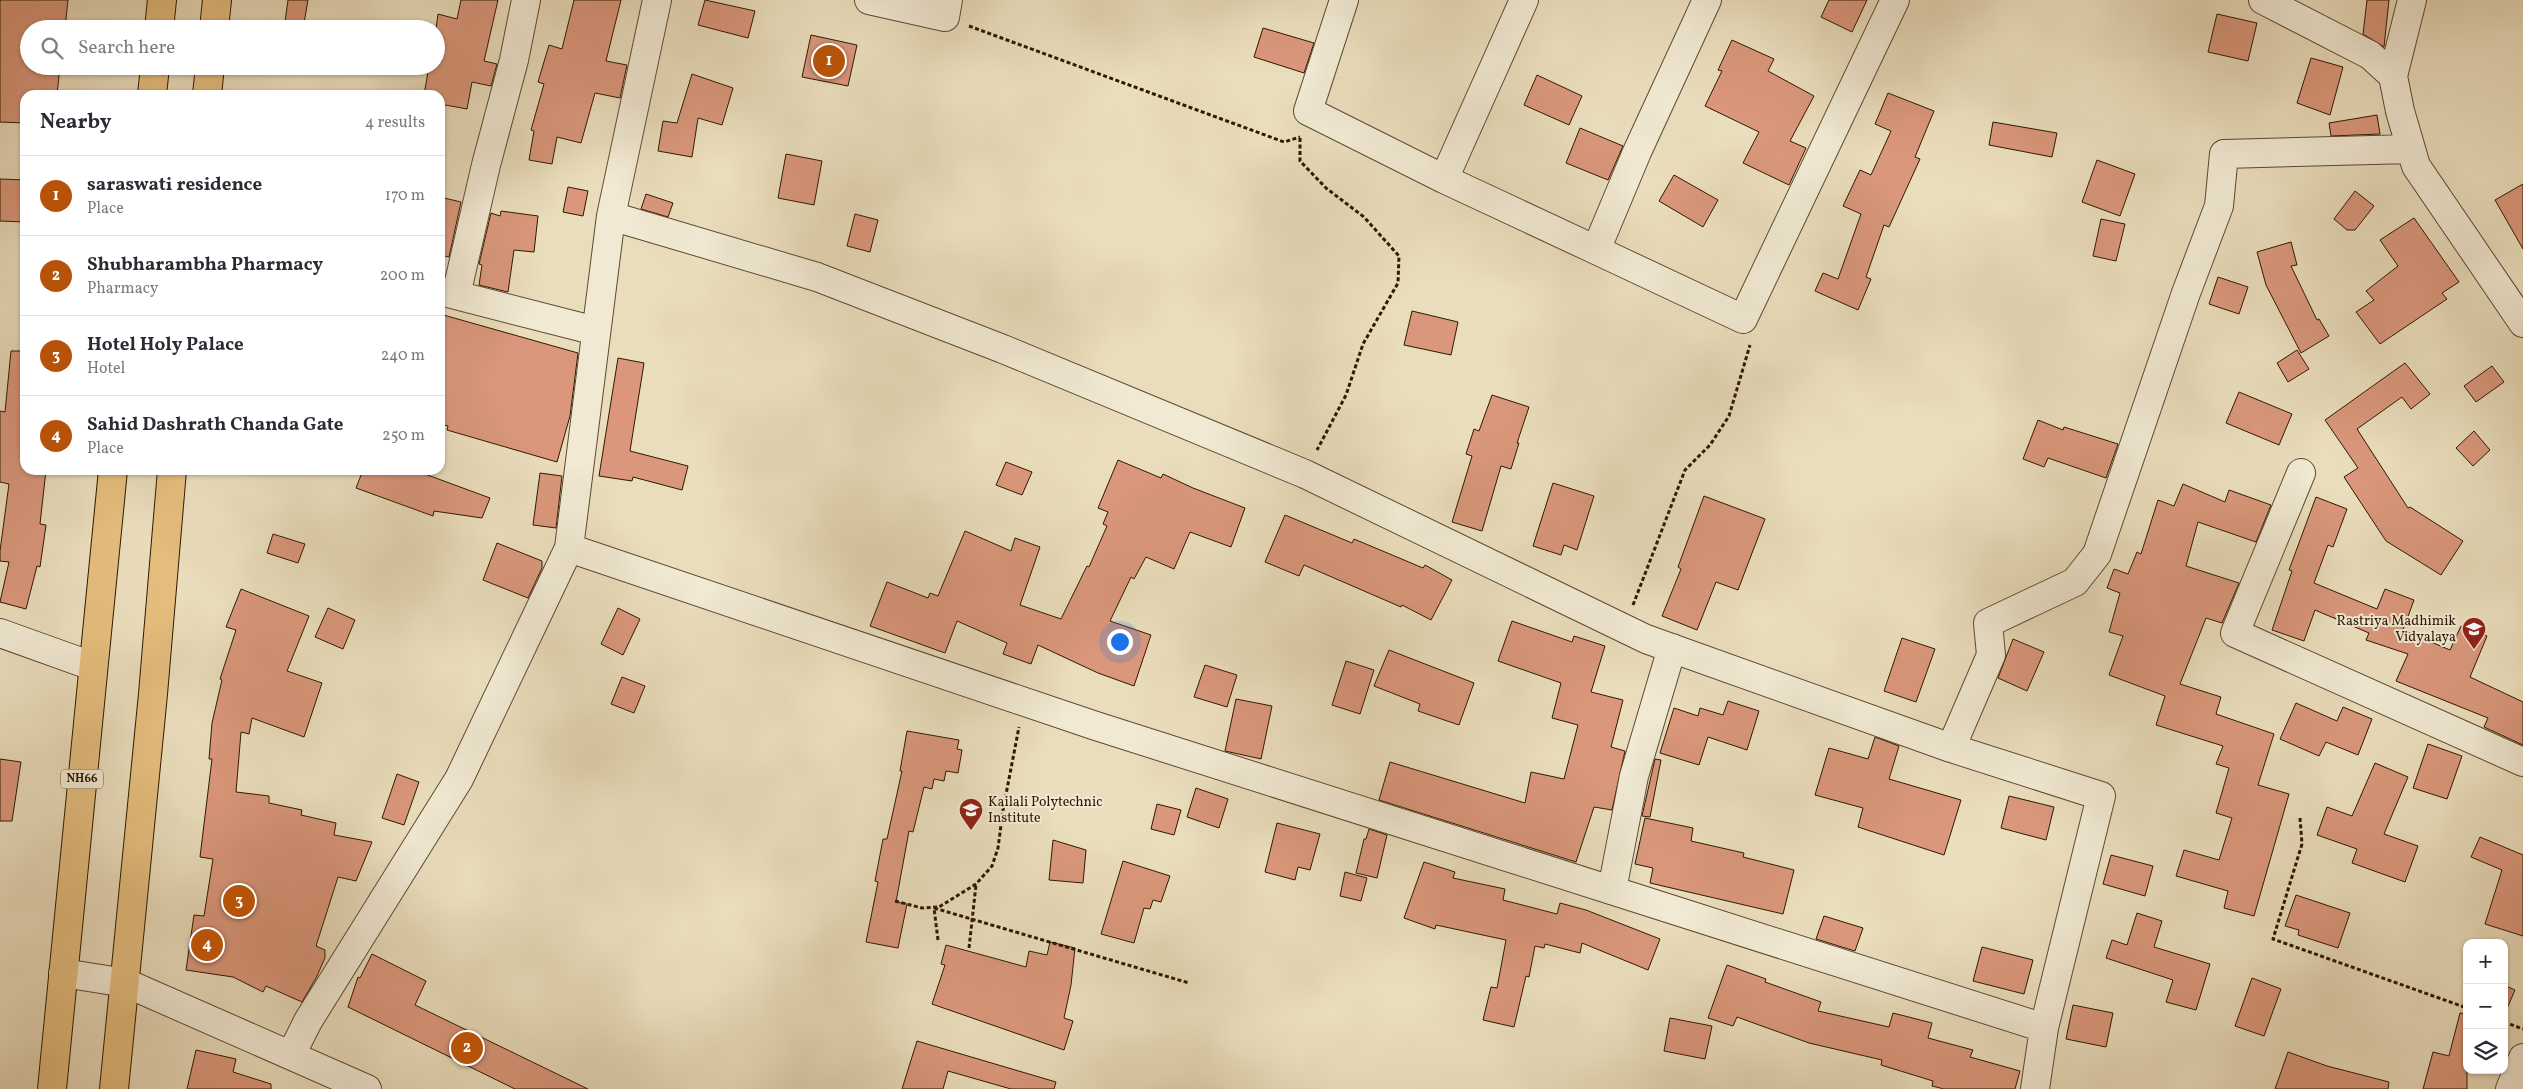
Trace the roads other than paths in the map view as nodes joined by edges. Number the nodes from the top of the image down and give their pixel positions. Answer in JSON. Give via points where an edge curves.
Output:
{"nodes":[{"id":1,"x":162,"y":0,"type":"edge"},
{"id":2,"x":217,"y":0,"type":"edge"},
{"id":3,"x":526,"y":0,"type":"edge"},
{"id":4,"x":657,"y":0,"type":"edge"},
{"id":5,"x":869,"y":0,"type":"edge"},
{"id":6,"x":1344,"y":0,"type":"edge"},
{"id":7,"x":1524,"y":0,"type":"edge"},
{"id":8,"x":1707,"y":0,"type":"edge"},
{"id":9,"x":1895,"y":0,"type":"edge"},
{"id":10,"x":2263,"y":0,"type":"edge"},
{"id":11,"x":2412,"y":0,"type":"edge"},
{"id":12,"x":946,"y":9,"type":"edge"},
{"id":13,"x":160,"y":20,"type":"edge"},
{"id":14,"x":215,"y":20,"type":"edge"},
{"id":15,"x":154,"y":75,"type":"edge"},
{"id":16,"x":209,"y":75,"type":"edge"},
{"id":17,"x":2393,"y":76,"type":"junction"},
{"id":18,"x":153,"y":90,"type":"edge"},
{"id":19,"x":208,"y":90,"type":"edge"},
{"id":20,"x":2411,"y":149,"type":"junction"},
{"id":21,"x":1444,"y":179,"type":"junction"},
{"id":22,"x":610,"y":216,"type":"junction"},
{"id":23,"x":1596,"y":250,"type":"junction"},
{"id":24,"x":448,"y":293,"type":"edge"},
{"id":25,"x":2523,"y":323,"type":"edge"},
{"id":26,"x":596,"y":331,"type":"junction"},
{"id":27,"x":2301,"y":473,"type":"dead end"},
{"id":28,"x":112,"y":475,"type":"edge"},
{"id":29,"x":172,"y":475,"type":"edge"},
{"id":30,"x":569,"y":548,"type":"junction"},
{"id":31,"x":0,"y":633,"type":"edge"},
{"id":32,"x":1672,"y":648,"type":"junction"},
{"id":33,"x":92,"y":666,"type":"junction"},
{"id":34,"x":1951,"y":748,"type":"junction"},
{"id":35,"x":2523,"y":762,"type":"edge"},
{"id":36,"x":1612,"y":890,"type":"junction"},
{"id":37,"x":63,"y":973,"type":"junction"},
{"id":38,"x":126,"y":983,"type":"junction"},
{"id":39,"x":2044,"y":1028,"type":"junction"},
{"id":40,"x":291,"y":1055,"type":"junction"},
{"id":41,"x":2523,"y":1058,"type":"edge"},
{"id":42,"x":52,"y":1089,"type":"edge"},
{"id":43,"x":114,"y":1089,"type":"edge"},
{"id":44,"x":367,"y":1089,"type":"edge"},
{"id":45,"x":2035,"y":1089,"type":"edge"},
{"id":46,"x":2510,"y":1089,"type":"edge"}],
"edges":[{"from":1,"to":13,"type":"highway"},
{"from":2,"to":14,"type":"highway"},
{"from":3,"to":24,"type":"street","via":[[514,60]]},
{"from":4,"to":22,"type":"street"},
{"from":5,"to":12,"type":"street"},
{"from":6,"to":21,"type":"street","via":[[1308,111]]},
{"from":7,"to":21,"type":"street"},
{"from":8,"to":23,"type":"street"},
{"from":9,"to":23,"type":"street","via":[[1743,319]]},
{"from":10,"to":17,"type":"street","via":[[2370,55]]},
{"from":11,"to":17,"type":"street"},
{"from":15,"to":18,"type":"highway"},
{"from":16,"to":19,"type":"highway"},
{"from":17,"to":20,"type":"street"},
{"from":20,"to":25,"type":"street","via":[[2416,166]]},
{"from":20,"to":34,"type":"street","via":[[2224,154],[2219,206],[2097,554],[2075,582],[1988,623],[1991,655]]},
{"from":21,"to":23,"type":"street"},
{"from":22,"to":26,"type":"street"},
{"from":22,"to":32,"type":"street","via":[[817,277],[1003,349],[1305,474],[1624,629]]},
{"from":24,"to":26,"type":"street"},
{"from":26,"to":30,"type":"street"},
{"from":27,"to":35,"type":"street","via":[[2235,633]]},
{"from":28,"to":33,"type":"highway","number":"NH66"},
{"from":29,"to":38,"type":"highway"},
{"from":30,"to":36,"type":"street","via":[[1096,726]]},
{"from":30,"to":40,"type":"street","via":[[459,779],[308,1020]]},
{"from":31,"to":33,"type":"street"},
{"from":32,"to":34,"type":"street"},
{"from":32,"to":36,"type":"street","via":[[1634,776]]},
{"from":33,"to":37,"type":"highway","number":"NH66"},
{"from":34,"to":39,"type":"street","via":[[2101,796]]},
{"from":36,"to":39,"type":"street"},
{"from":37,"to":38,"type":"street"},
{"from":37,"to":42,"type":"highway","number":"NH66"},
{"from":38,"to":40,"type":"street"},
{"from":38,"to":43,"type":"highway"},
{"from":39,"to":45,"type":"street"},
{"from":40,"to":44,"type":"street"},
{"from":41,"to":46,"type":"street"}]}
